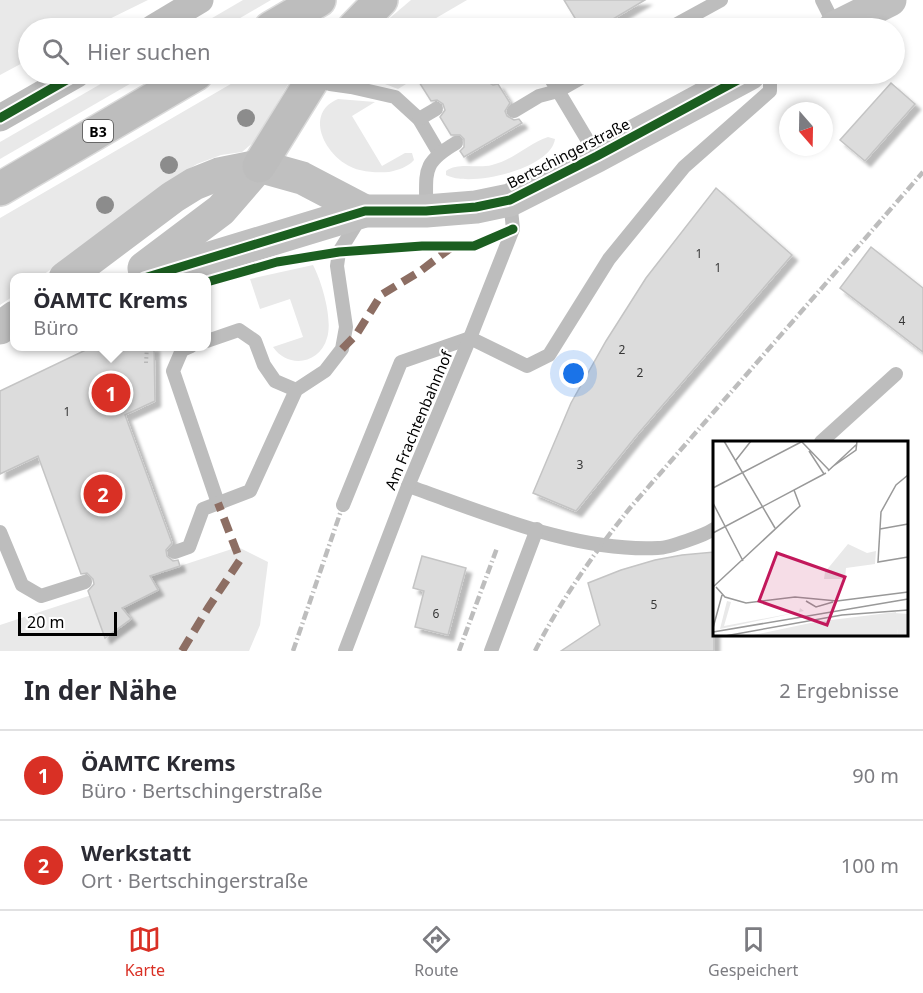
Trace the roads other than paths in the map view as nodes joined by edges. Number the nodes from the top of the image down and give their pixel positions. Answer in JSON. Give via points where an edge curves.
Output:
{"nodes":[{"id":1,"x":200,"y":0,"type":"edge"},
{"id":2,"x":319,"y":0,"type":"edge"},
{"id":3,"x":381,"y":0,"type":"edge"},
{"id":4,"x":721,"y":0,"type":"edge"},
{"id":5,"x":890,"y":0,"type":"edge"},
{"id":6,"x":170,"y":18,"type":"edge"},
{"id":7,"x":289,"y":18,"type":"edge"},
{"id":8,"x":364,"y":18,"type":"edge"},
{"id":9,"x":688,"y":18,"type":"edge"},
{"id":10,"x":834,"y":18,"type":"edge"},
{"id":11,"x":60,"y":84,"type":"edge"},
{"id":12,"x":179,"y":84,"type":"edge"},
{"id":13,"x":309,"y":84,"type":"edge"},
{"id":14,"x":330,"y":84,"type":"edge"},
{"id":15,"x":554,"y":84,"type":"edge"},
{"id":16,"x":570,"y":84,"type":"edge"},
{"id":17,"x":730,"y":84,"type":"edge"},
{"id":18,"x":770,"y":84,"type":"edge"},
{"id":19,"x":558,"y":91,"type":"junction"},
{"id":20,"x":436,"y":109,"type":"dead end"},
{"id":21,"x":514,"y":111,"type":"dead end"},
{"id":22,"x":0,"y":118,"type":"edge"},
{"id":23,"x":419,"y":118,"type":"junction"},
{"id":24,"x":456,"y":143,"type":"dead end"},
{"id":25,"x":439,"y":153,"type":"junction"},
{"id":26,"x":597,"y":156,"type":"junction"},
{"id":27,"x":259,"y":166,"type":"junction"},
{"id":28,"x":0,"y":189,"type":"edge"},
{"id":29,"x":510,"y":200,"type":"junction"},
{"id":30,"x":365,"y":211,"type":"junction"},
{"id":31,"x":426,"y":211,"type":"junction"},
{"id":32,"x":72,"y":273,"type":"edge"},
{"id":33,"x":138,"y":273,"type":"edge"},
{"id":34,"x":160,"y":273,"type":"edge"},
{"id":35,"x":470,"y":338,"type":"junction"},
{"id":36,"x":211,"y":340,"type":"edge"},
{"id":37,"x":182,"y":351,"type":"edge"},
{"id":38,"x":896,"y":374,"type":"dead end"},
{"id":39,"x":296,"y":390,"type":"junction"},
{"id":40,"x":822,"y":441,"type":"edge"},
{"id":41,"x":408,"y":486,"type":"junction"},
{"id":42,"x":218,"y":503,"type":"junction"},
{"id":43,"x":343,"y":505,"type":"dead end"},
{"id":44,"x":537,"y":529,"type":"junction"},
{"id":45,"x":713,"y":529,"type":"edge"},
{"id":46,"x":0,"y":532,"type":"edge"},
{"id":47,"x":175,"y":552,"type":"dead end"},
{"id":48,"x":85,"y":582,"type":"dead end"},
{"id":49,"x":345,"y":651,"type":"edge"},
{"id":50,"x":491,"y":651,"type":"edge"}],
"edges":[{"from":1,"to":6,"type":"street"},
{"from":2,"to":7,"type":"highway"},
{"from":3,"to":8,"type":"highway"},
{"from":4,"to":9,"type":"lane"},
{"from":5,"to":10,"type":"street"},
{"from":11,"to":22,"type":"street"},
{"from":12,"to":28,"type":"highway","number":"B3"},
{"from":13,"to":27,"type":"highway"},
{"from":14,"to":23,"type":"lane","via":[[395,97]]},
{"from":15,"to":19,"type":"lane"},
{"from":16,"to":19,"type":"lane"},
{"from":17,"to":26,"type":"street","name":"Bertschingerstraße"},
{"from":18,"to":35,"type":"lane","via":[[770,91],[684,167],[609,258],[549,355],[527,366]]},
{"from":19,"to":21,"type":"lane","via":[[538,96]]},
{"from":19,"to":26,"type":"lane"},
{"from":20,"to":23,"type":"lane"},
{"from":23,"to":25,"type":"lane"},
{"from":24,"to":25,"type":"lane"},
{"from":25,"to":31,"type":"lane","via":[[428,166]]},
{"from":26,"to":29,"type":"street","name":"Bertschingerstraße"},
{"from":27,"to":30,"type":"street","name":"Bertschingerstraße","via":[[302,178]]},
{"from":27,"to":32,"type":"street","name":"Bertschingerstraße","via":[[194,184]]},
{"from":27,"to":33,"type":"street","via":[[221,210]]},
{"from":29,"to":31,"type":"street","name":"Bertschingerstraße"},
{"from":29,"to":35,"type":"lane","name":"Am Frachtenbahnhof","via":[[513,229]]},
{"from":30,"to":31,"type":"street","name":"Bertschingerstraße"},
{"from":30,"to":34,"type":"street","name":"Bertschingerstraße"},
{"from":30,"to":39,"type":"lane","via":[[339,252],[337,266],[346,327],[342,349],[325,371]]},
{"from":35,"to":41,"type":"lane","name":"Am Frachtenbahnhof"},
{"from":35,"to":43,"type":"lane","via":[[401,362]]},
{"from":36,"to":39,"type":"lane","via":[[239,330],[255,341],[275,381]]},
{"from":37,"to":42,"type":"lane","via":[[173,371]]},
{"from":38,"to":40,"type":"lane"},
{"from":39,"to":42,"type":"lane","via":[[250,492]]},
{"from":41,"to":44,"type":"lane"},
{"from":41,"to":49,"type":"lane","name":"Am Frachtenbahnhof"},
{"from":42,"to":47,"type":"lane","via":[[203,509],[189,548]]},
{"from":44,"to":45,"type":"lane","via":[[599,546],[660,548]]},
{"from":44,"to":50,"type":"lane"},
{"from":46,"to":48,"type":"lane","via":[[22,585],[41,596]]}]}
